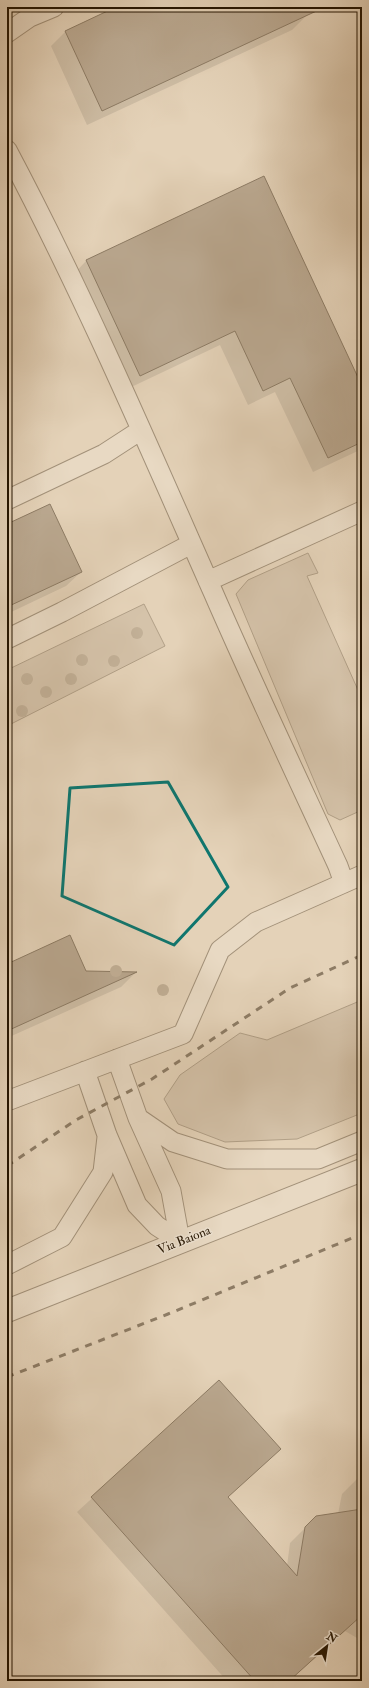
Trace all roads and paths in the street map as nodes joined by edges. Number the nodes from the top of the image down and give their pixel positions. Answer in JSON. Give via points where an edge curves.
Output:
{"nodes":[{"id":1,"x":54,"y":7,"type":"edge"},
{"id":2,"x":7,"y":33,"type":"edge"},
{"id":3,"x":7,"y":150,"type":"edge"},
{"id":4,"x":141,"y":430,"type":"junction"},
{"id":5,"x":7,"y":500,"type":"edge"},
{"id":6,"x":362,"y":511,"type":"edge"},
{"id":7,"x":191,"y":544,"type":"junction"},
{"id":8,"x":208,"y":581,"type":"junction"},
{"id":9,"x":7,"y":639,"type":"edge"},
{"id":10,"x":362,"y":875,"type":"edge"},
{"id":11,"x":344,"y":883,"type":"junction"},
{"id":12,"x":117,"y":1059,"type":"junction"},
{"id":13,"x":85,"y":1071,"type":"junction"},
{"id":14,"x":7,"y":1101,"type":"edge"},
{"id":15,"x":138,"y":1118,"type":"junction"},
{"id":16,"x":108,"y":1135,"type":"junction"},
{"id":17,"x":362,"y":1141,"type":"edge"},
{"id":18,"x":362,"y":1170,"type":"edge"},
{"id":19,"x":180,"y":1241,"type":"junction"},
{"id":20,"x":7,"y":1265,"type":"edge"},
{"id":21,"x":7,"y":1311,"type":"edge"}],
"edges":[{"from":1,"to":2,"type":"lane","via":[[30,17]]},
{"from":3,"to":4,"type":"lane","via":[[48,226]]},
{"from":4,"to":5,"type":"lane","via":[[104,454]]},
{"from":4,"to":7,"type":"lane"},
{"from":6,"to":8,"type":"lane"},
{"from":7,"to":8,"type":"lane"},
{"from":7,"to":9,"type":"lane"},
{"from":8,"to":11,"type":"lane"},
{"from":10,"to":11,"type":"lane"},
{"from":11,"to":12,"type":"lane","via":[[256,922],[220,950],[183,1034]]},
{"from":12,"to":13,"type":"lane"},
{"from":12,"to":15,"type":"lane"},
{"from":13,"to":14,"type":"lane"},
{"from":13,"to":16,"type":"lane"},
{"from":15,"to":17,"type":"lane","via":[[173,1142],[227,1159],[318,1159]]},
{"from":15,"to":19,"type":"lane","via":[[171,1191]]},
{"from":16,"to":19,"type":"lane","via":[[137,1205],[157,1226]]},
{"from":16,"to":20,"type":"lane","via":[[103,1172],[62,1237]]},
{"from":18,"to":19,"type":"street","name":"Via Baiona"},
{"from":19,"to":21,"type":"street","name":"Via Baiona"}]}
